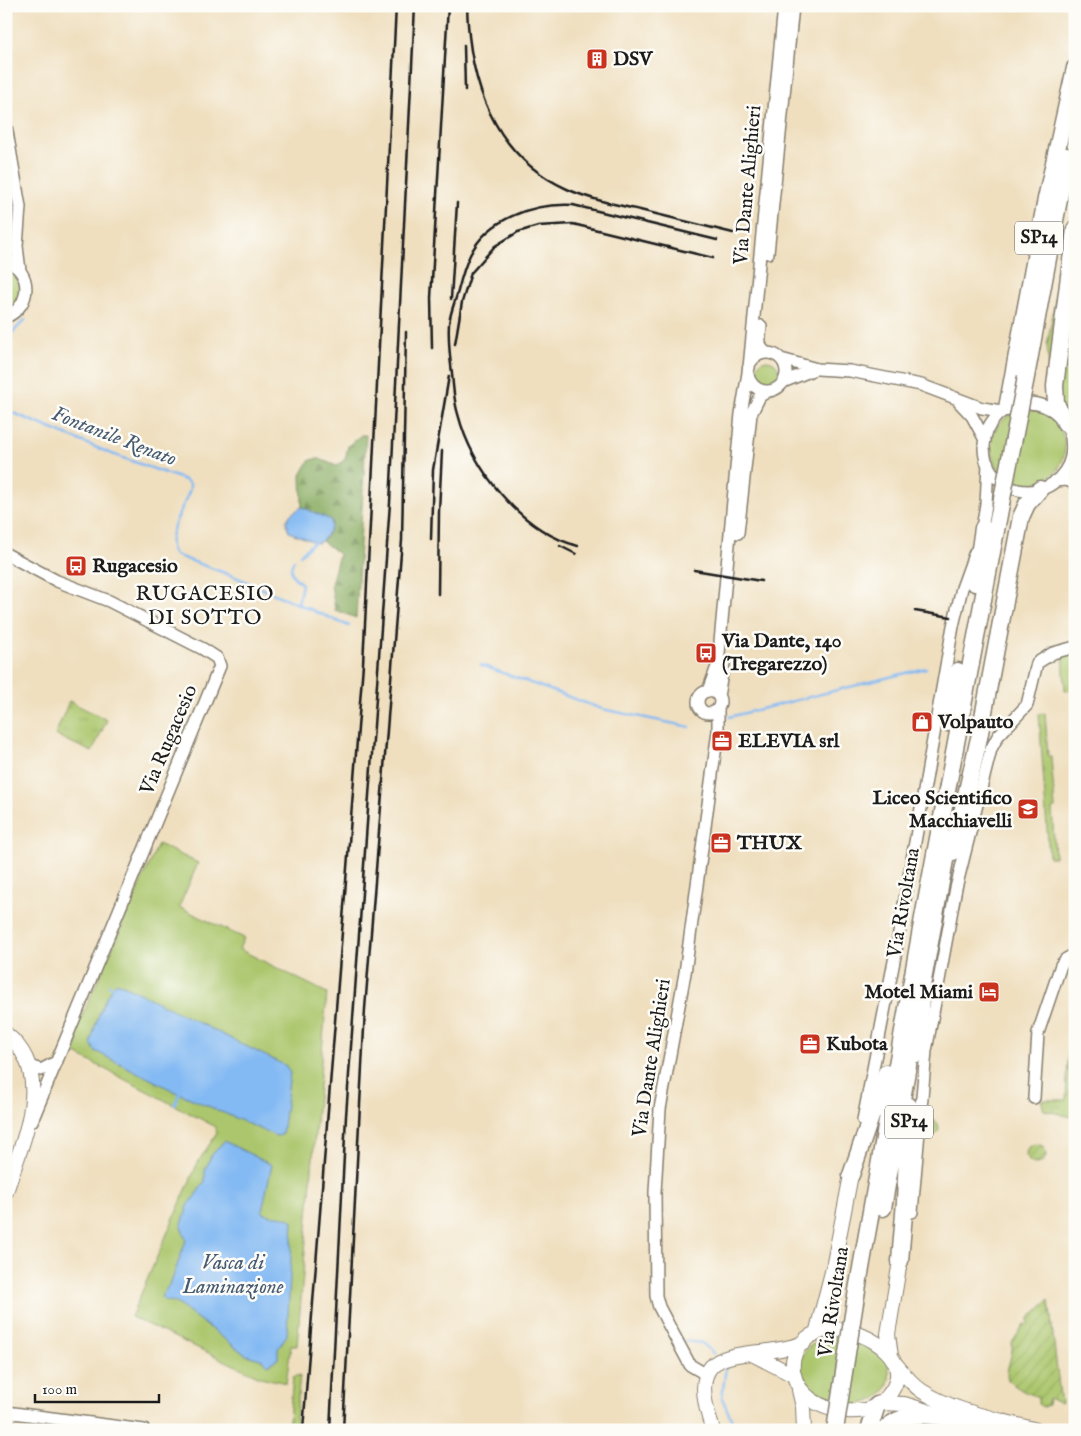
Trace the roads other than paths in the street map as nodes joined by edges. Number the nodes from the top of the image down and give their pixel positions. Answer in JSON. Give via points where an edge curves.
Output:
{"nodes":[{"id":1,"x":784,"y":6,"type":"edge"},
{"id":2,"x":793,"y":6,"type":"edge"},
{"id":3,"x":1075,"y":68,"type":"edge"},
{"id":4,"x":1075,"y":112,"type":"edge"},
{"id":5,"x":6,"y":126,"type":"edge"},
{"id":6,"x":1075,"y":171,"type":"edge"},
{"id":7,"x":6,"y":193,"type":"edge"},
{"id":8,"x":6,"y":227,"type":"edge"},
{"id":9,"x":1075,"y":229,"type":"edge"},
{"id":10,"x":6,"y":261,"type":"edge"},
{"id":11,"x":20,"y":271,"type":"junction"},
{"id":12,"x":8,"y":317,"type":"edge"},
{"id":13,"x":767,"y":353,"type":"junction"},
{"id":14,"x":781,"y":359,"type":"junction"},
{"id":15,"x":817,"y":369,"type":"junction"},
{"id":16,"x":748,"y":370,"type":"junction"},
{"id":17,"x":1031,"y":378,"type":"junction"},
{"id":18,"x":783,"y":382,"type":"junction"},
{"id":19,"x":769,"y":391,"type":"junction"},
{"id":20,"x":950,"y":395,"type":"junction"},
{"id":21,"x":1005,"y":410,"type":"junction"},
{"id":22,"x":1065,"y":423,"type":"junction"},
{"id":23,"x":743,"y":440,"type":"junction"},
{"id":24,"x":985,"y":440,"type":"junction"},
{"id":25,"x":1073,"y":455,"type":"edge"},
{"id":26,"x":988,"y":464,"type":"junction"},
{"id":27,"x":1075,"y":483,"type":"edge"},
{"id":28,"x":1047,"y":485,"type":"junction"},
{"id":29,"x":1007,"y":505,"type":"junction"},
{"id":30,"x":983,"y":528,"type":"junction"},
{"id":31,"x":6,"y":554,"type":"edge"},
{"id":32,"x":1075,"y":647,"type":"edge"},
{"id":33,"x":713,"y":694,"type":"junction"},
{"id":34,"x":713,"y":711,"type":"junction"},
{"id":35,"x":930,"y":882,"type":"junction"},
{"id":36,"x":937,"y":907,"type":"junction"},
{"id":37,"x":923,"y":918,"type":"junction"},
{"id":38,"x":1075,"y":954,"type":"edge"},
{"id":39,"x":922,"y":985,"type":"junction"},
{"id":40,"x":6,"y":1034,"type":"edge"},
{"id":41,"x":59,"y":1058,"type":"junction"},
{"id":42,"x":33,"y":1069,"type":"junction"},
{"id":43,"x":1034,"y":1098,"type":"dead end"},
{"id":44,"x":16,"y":1161,"type":"junction"},
{"id":45,"x":851,"y":1175,"type":"junction"},
{"id":46,"x":6,"y":1192,"type":"edge"},
{"id":47,"x":900,"y":1261,"type":"junction"},
{"id":48,"x":861,"y":1303,"type":"junction"},
{"id":49,"x":816,"y":1334,"type":"junction"},
{"id":50,"x":804,"y":1343,"type":"junction"},
{"id":51,"x":750,"y":1353,"type":"junction"},
{"id":52,"x":893,"y":1360,"type":"junction"},
{"id":53,"x":707,"y":1375,"type":"junction"},
{"id":54,"x":793,"y":1375,"type":"junction"},
{"id":55,"x":799,"y":1389,"type":"junction"},
{"id":56,"x":879,"y":1404,"type":"junction"},
{"id":57,"x":6,"y":1412,"type":"edge"},
{"id":58,"x":948,"y":1418,"type":"junction"},
{"id":59,"x":144,"y":1430,"type":"edge"},
{"id":60,"x":713,"y":1430,"type":"edge"},
{"id":61,"x":804,"y":1430,"type":"edge"},
{"id":62,"x":835,"y":1430,"type":"edge"},
{"id":63,"x":846,"y":1430,"type":"edge"},
{"id":64,"x":869,"y":1430,"type":"edge"},
{"id":65,"x":884,"y":1430,"type":"edge"},
{"id":66,"x":989,"y":1430,"type":"edge"},
{"id":67,"x":1036,"y":1430,"type":"edge"}],
"edges":[{"from":1,"to":16,"type":"street","name":"Via Dante Alighieri"},
{"from":2,"to":13,"type":"street","name":"Via Dante Alighieri","via":[[760,334],[761,348]]},
{"from":3,"to":21,"type":"highway","number":"SP14"},
{"from":4,"to":17,"type":"highway","number":"SP14"},
{"from":5,"to":11,"type":"street","via":[[20,208],[17,246]]},
{"from":6,"to":17,"type":"highway","number":"SP14"},
{"from":7,"to":8,"type":"street"},
{"from":9,"to":22,"type":"highway","number":"SP14","via":[[1054,386],[1056,403]]},
{"from":10,"to":11,"type":"street"},
{"from":11,"to":12,"type":"street","via":[[26,283],[26,297]]},
{"from":13,"to":14,"type":"street"},
{"from":13,"to":16,"type":"street","via":[[756,356]]},
{"from":14,"to":15,"type":"street"},
{"from":14,"to":18,"type":"street","via":[[786,369]]},
{"from":15,"to":18,"type":"street"},
{"from":15,"to":20,"type":"street","via":[[850,371],[908,382]]},
{"from":16,"to":19,"type":"street","via":[[755,386]]},
{"from":16,"to":23,"type":"street","name":"Via Dante Alighieri"},
{"from":17,"to":29,"type":"highway","number":"SP14","bridge":true},
{"from":18,"to":19,"type":"street"},
{"from":19,"to":23,"type":"street","name":"Via Dante Alighieri","via":[[754,405]]},
{"from":20,"to":21,"type":"street","via":[[982,408]]},
{"from":20,"to":24,"type":"street","via":[[968,409]]},
{"from":21,"to":22,"type":"street","via":[[1020,404],[1037,404],[1053,411]]},
{"from":21,"to":24,"type":"street","via":[[992,423]]},
{"from":22,"to":25,"type":"street"},
{"from":23,"to":33,"type":"street","name":"Via Dante Alighieri","via":[[724,665]]},
{"from":24,"to":26,"type":"street"},
{"from":25,"to":28,"type":"street","via":[[1066,468]]},
{"from":26,"to":28,"type":"street","via":[[997,478],[1008,486],[1023,490]]},
{"from":26,"to":30,"type":"street","number":"SP14"},
{"from":27,"to":28,"type":"street","via":[[1064,480]]},
{"from":28,"to":36,"type":"highway","number":"SP14","via":[[1027,504],[1021,517],[979,738],[949,872]]},
{"from":29,"to":35,"type":"highway","name":"Via Rivoltana","number":"SP14"},
{"from":29,"to":36,"type":"highway","name":"Via Rivoltana","number":"SP14"},
{"from":30,"to":35,"type":"highway","number":"SP14","via":[[929,844]]},
{"from":30,"to":45,"type":"street","via":[[962,588],[953,626],[895,956]]},
{"from":31,"to":41,"type":"street","name":"Via Rugacesio","via":[[203,649],[217,658],[220,666]]},
{"from":32,"to":47,"type":"street","via":[[1053,652],[1037,662],[1027,705],[992,744],[956,888],[926,1051],[912,1207],[908,1238]]},
{"from":33,"to":34,"type":"street","via":[[720,702]]},
{"from":33,"to":34,"type":"street","via":[[701,695],[698,704],[701,710]]},
{"from":34,"to":53,"type":"street","name":"Via Dante Alighieri","via":[[718,731],[685,973],[660,1109],[655,1192],[656,1296],[659,1307],[690,1365]]},
{"from":35,"to":37,"type":"highway","name":"Via Rivoltana","number":"SP14"},
{"from":36,"to":39,"type":"highway","name":"Via Rivoltana","number":"SP14"},
{"from":37,"to":45,"type":"highway","number":"SP14","via":[[888,1066]]},
{"from":37,"to":48,"type":"highway","name":"Via Rivoltana","number":"SP14"},
{"from":38,"to":43,"type":"street","via":[[1061,965],[1038,1033]]},
{"from":39,"to":47,"type":"highway","number":"SP14","via":[[919,1036],[910,1089]]},
{"from":39,"to":48,"type":"highway","name":"Via Rivoltana","number":"SP14"},
{"from":40,"to":42,"type":"main road","via":[[20,1048]]},
{"from":41,"to":42,"type":"street","via":[[44,1070]]},
{"from":41,"to":44,"type":"street"},
{"from":42,"to":44,"type":"main road","via":[[32,1101]]},
{"from":44,"to":46,"type":"main road"},
{"from":45,"to":49,"type":"main road"},
{"from":47,"to":52,"type":"main road","via":[[888,1334]]},
{"from":48,"to":62,"type":"highway","name":"Via Rivoltana","number":"SP14","bridge":true},
{"from":48,"to":63,"type":"highway","name":"Via Rivoltana","number":"SP14"},
{"from":49,"to":50,"type":"main road"},
{"from":49,"to":52,"type":"main road","via":[[834,1330],[856,1333],[878,1342]]},
{"from":50,"to":51,"type":"main road","via":[[786,1349]]},
{"from":50,"to":54,"type":"main road","via":[[795,1356]]},
{"from":51,"to":53,"type":"main road","via":[[733,1354],[718,1360]]},
{"from":51,"to":54,"type":"main road"},
{"from":52,"to":56,"type":"main road","via":[[895,1385]]},
{"from":52,"to":67,"type":"main road","via":[[909,1380],[928,1395]]},
{"from":53,"to":60,"type":"main road","via":[[704,1396]]},
{"from":54,"to":55,"type":"main road"},
{"from":55,"to":56,"type":"main road","via":[[813,1402],[835,1410],[863,1411]]},
{"from":55,"to":61,"type":"main road"},
{"from":56,"to":58,"type":"main road","via":[[900,1404]]},
{"from":56,"to":64,"type":"highway"},
{"from":57,"to":59,"type":"street"},
{"from":58,"to":65,"type":"highway","via":[[910,1416],[895,1421]]},
{"from":58,"to":66,"type":"main road"}]}
